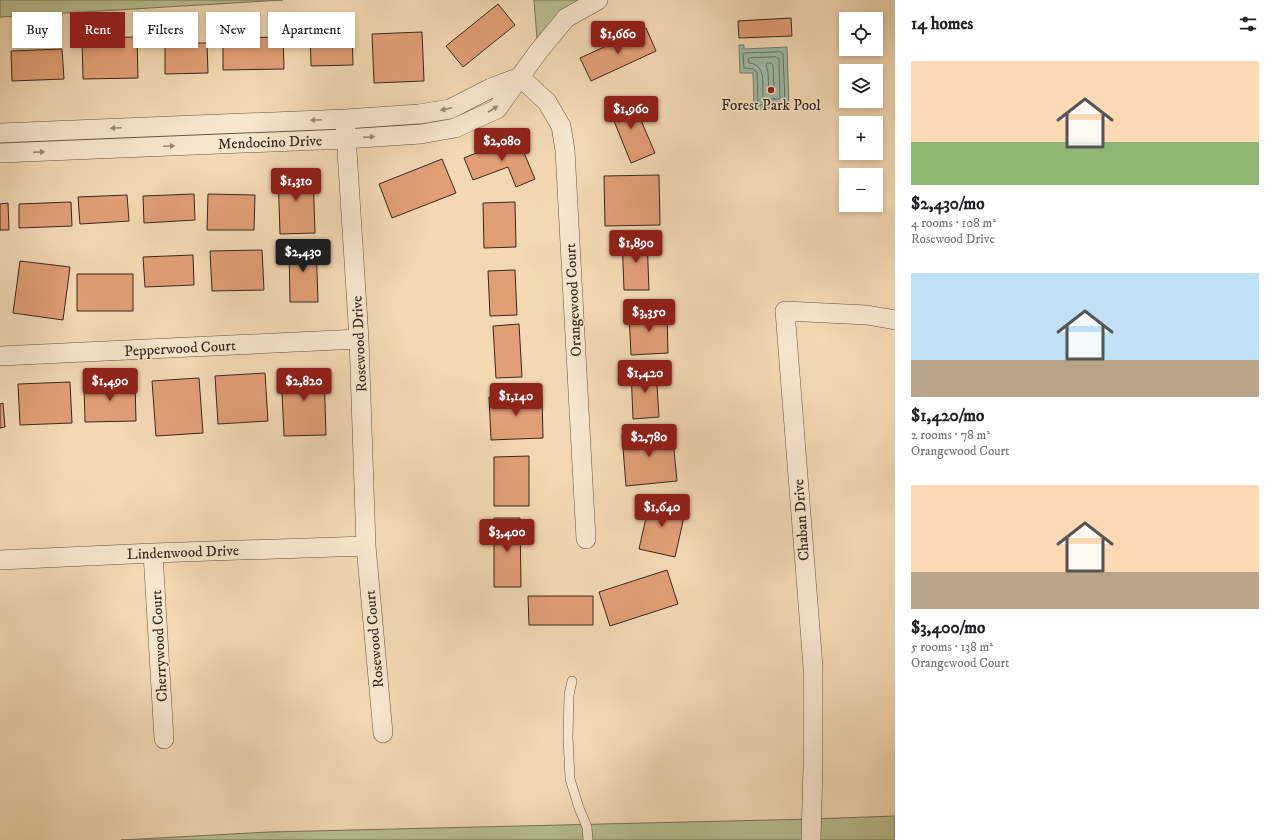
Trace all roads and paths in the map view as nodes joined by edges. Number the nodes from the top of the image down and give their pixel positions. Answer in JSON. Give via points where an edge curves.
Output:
{"nodes":[{"id":1,"x":598,"y":0,"type":"edge"},
{"id":2,"x":520,"y":77,"type":"junction"},
{"id":3,"x":344,"y":119,"type":"junction"},
{"id":4,"x":0,"y":133,"type":"edge"},
{"id":5,"x":346,"y":139,"type":"junction"},
{"id":6,"x":0,"y":153,"type":"edge"},
{"id":7,"x":895,"y":320,"type":"edge"},
{"id":8,"x":359,"y":339,"type":"junction"},
{"id":9,"x":0,"y":356,"type":"edge"},
{"id":10,"x":586,"y":539,"type":"dead end"},
{"id":11,"x":366,"y":546,"type":"junction"},
{"id":12,"x":153,"y":552,"type":"junction"},
{"id":13,"x":0,"y":560,"type":"edge"},
{"id":14,"x":572,"y":681,"type":"dead end"},
{"id":15,"x":383,"y":732,"type":"dead end"},
{"id":16,"x":164,"y":739,"type":"dead end"},
{"id":17,"x":588,"y":840,"type":"edge"},
{"id":18,"x":811,"y":840,"type":"edge"}],
"edges":[{"from":1,"to":2,"type":"street","name":"Mendocino Drive","via":[[566,18]]},
{"from":2,"to":3,"type":"street","name":"Mendocino Drive","one_way":true,"via":[[491,88],[450,109],[419,114]]},
{"from":5,"to":2,"type":"street","name":"Mendocino Drive","one_way":true,"via":[[421,134],[455,128],[497,109]]},
{"from":2,"to":10,"type":"street","name":"Orangewood Court","via":[[547,102],[561,126],[565,150]]},
{"from":3,"to":4,"type":"street","name":"Mendocino Drive","one_way":true},
{"from":3,"to":5,"type":"street","name":"Rosewood Drive"},
{"from":6,"to":5,"type":"street","name":"Mendocino Drive","one_way":true},
{"from":5,"to":8,"type":"street","name":"Rosewood Drive"},
{"from":7,"to":18,"type":"street","name":"Chaban Drive","via":[[867,315],[785,311],[813,667]]},
{"from":8,"to":9,"type":"street","name":"Pepperwood Court"},
{"from":8,"to":11,"type":"street","name":"Rosewood Drive"},
{"from":11,"to":12,"type":"street","name":"Lindenwood Drive"},
{"from":11,"to":15,"type":"street","name":"Rosewood Court"},
{"from":12,"to":13,"type":"street","name":"Lindenwood Drive"},
{"from":12,"to":16,"type":"street","name":"Cherrywood Court"},
{"from":14,"to":17,"type":"lane","via":[[568,737],[570,779],[587,827]]}]}
